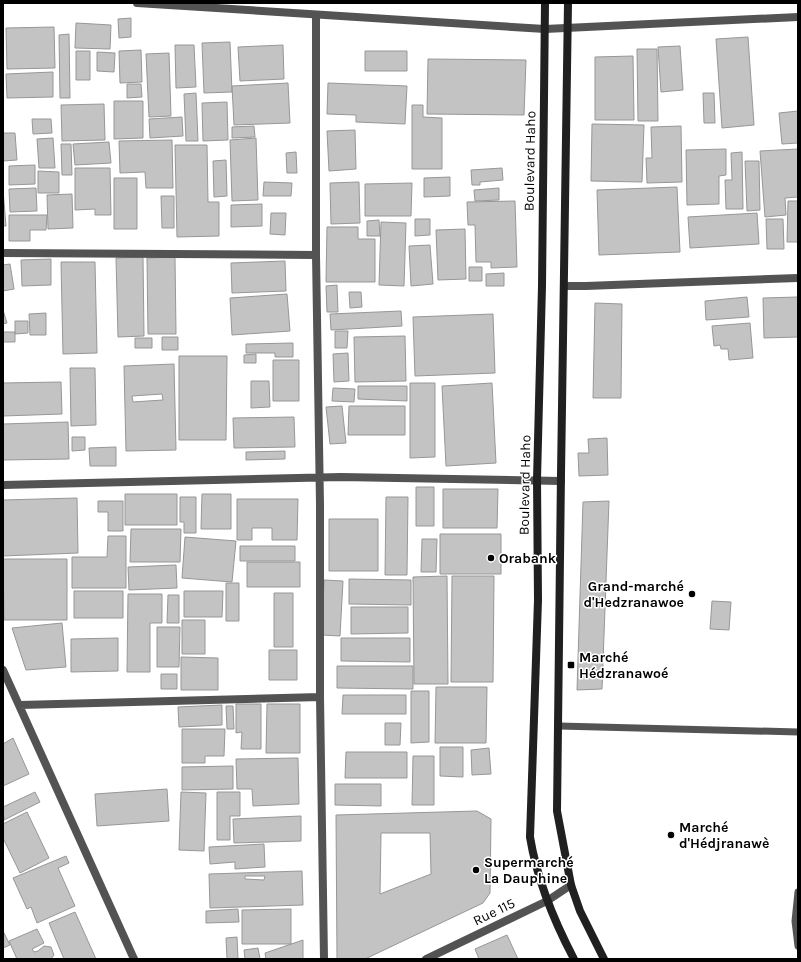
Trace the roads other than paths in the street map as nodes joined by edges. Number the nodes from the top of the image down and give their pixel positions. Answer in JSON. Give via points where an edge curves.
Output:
{"nodes":[{"id":1,"x":137,"y":3,"type":"edge"},
{"id":2,"x":545,"y":3,"type":"edge"},
{"id":3,"x":568,"y":3,"type":"edge"},
{"id":4,"x":316,"y":16,"type":"junction"},
{"id":5,"x":798,"y":17,"type":"edge"},
{"id":6,"x":569,"y":28,"type":"junction"},
{"id":7,"x":545,"y":29,"type":"junction"},
{"id":8,"x":3,"y":253,"type":"edge"},
{"id":9,"x":316,"y":255,"type":"junction"},
{"id":10,"x":798,"y":278,"type":"edge"},
{"id":11,"x":564,"y":286,"type":"junction"},
{"id":12,"x":319,"y":477,"type":"junction"},
{"id":13,"x":537,"y":479,"type":"junction"},
{"id":14,"x":561,"y":481,"type":"junction"},
{"id":15,"x":3,"y":485,"type":"edge"},
{"id":16,"x":3,"y":670,"type":"edge"},
{"id":17,"x":320,"y":697,"type":"junction"},
{"id":18,"x":20,"y":705,"type":"junction"},
{"id":19,"x":558,"y":726,"type":"junction"},
{"id":20,"x":798,"y":732,"type":"edge"},
{"id":21,"x":571,"y":885,"type":"junction"},
{"id":22,"x":798,"y":892,"type":"edge"},
{"id":23,"x":547,"y":901,"type":"junction"},
{"id":24,"x":798,"y":946,"type":"edge"},
{"id":25,"x":134,"y":959,"type":"edge"},
{"id":26,"x":324,"y":959,"type":"edge"},
{"id":27,"x":426,"y":959,"type":"edge"},
{"id":28,"x":574,"y":959,"type":"edge"},
{"id":29,"x":604,"y":959,"type":"edge"}],
"edges":[{"from":1,"to":4,"type":"street"},
{"from":2,"to":7,"type":"main road","name":"Boulevard Haho"},
{"from":3,"to":6,"type":"main road"},
{"from":4,"to":7,"type":"street"},
{"from":4,"to":9,"type":"street"},
{"from":5,"to":6,"type":"street"},
{"from":6,"to":7,"type":"street"},
{"from":6,"to":11,"type":"main road"},
{"from":7,"to":13,"type":"main road","name":"Boulevard Haho"},
{"from":8,"to":9,"type":"street"},
{"from":9,"to":12,"type":"street"},
{"from":10,"to":11,"type":"street"},
{"from":11,"to":14,"type":"main road"},
{"from":12,"to":13,"type":"street"},
{"from":12,"to":15,"type":"street"},
{"from":12,"to":17,"type":"street"},
{"from":13,"to":14,"type":"street"},
{"from":13,"to":23,"type":"main road","name":"Boulevard Haho","via":[[538,600],[530,837],[534,862]]},
{"from":14,"to":19,"type":"main road"},
{"from":16,"to":18,"type":"street"},
{"from":17,"to":18,"type":"street"},
{"from":17,"to":26,"type":"street"},
{"from":18,"to":25,"type":"street"},
{"from":19,"to":20,"type":"lane"},
{"from":19,"to":21,"type":"main road","via":[[557,811]]},
{"from":21,"to":23,"type":"street","name":"Rue 115"},
{"from":21,"to":29,"type":"main road","via":[[580,911]]},
{"from":22,"to":24,"type":"lane","via":[[795,921]]},
{"from":23,"to":27,"type":"street","name":"Rue 115"},
{"from":23,"to":28,"type":"main road","name":"Boulevard Haho"}]}
